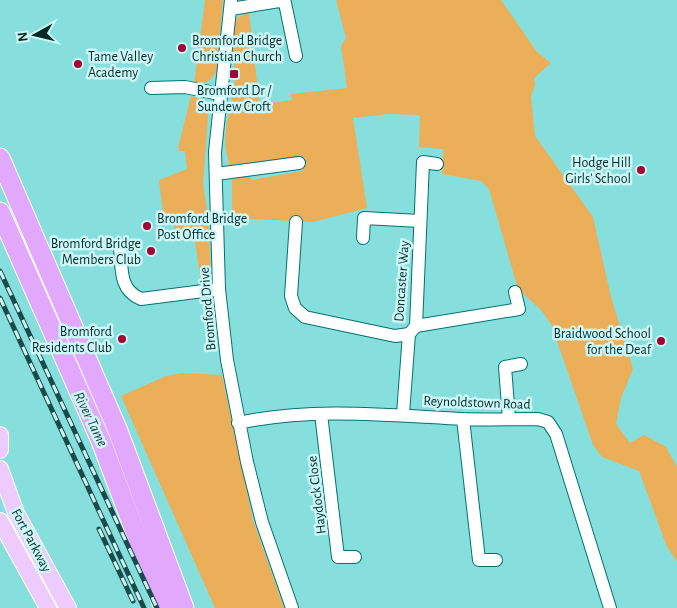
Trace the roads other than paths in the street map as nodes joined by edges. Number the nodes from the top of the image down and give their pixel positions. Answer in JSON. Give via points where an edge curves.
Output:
{"nodes":[{"id":1,"x":231,"y":4,"type":"edge"},
{"id":2,"x":296,"y":56,"type":"dead end"},
{"id":3,"x":151,"y":88,"type":"dead end"},
{"id":4,"x":220,"y":94,"type":"junction"},
{"id":5,"x":0,"y":158,"type":"edge"},
{"id":6,"x":299,"y":163,"type":"dead end"},
{"id":7,"x":437,"y":164,"type":"dead end"},
{"id":8,"x":216,"y":174,"type":"junction"},
{"id":9,"x":0,"y":212,"type":"edge"},
{"id":10,"x":420,"y":221,"type":"junction"},
{"id":11,"x":296,"y":222,"type":"dead end"},
{"id":12,"x":363,"y":238,"type":"dead end"},
{"id":13,"x":120,"y":248,"type":"dead end"},
{"id":14,"x":219,"y":289,"type":"junction"},
{"id":15,"x":515,"y":292,"type":"dead end"},
{"id":16,"x":413,"y":330,"type":"junction"},
{"id":17,"x":521,"y":364,"type":"dead end"},
{"id":18,"x":321,"y":414,"type":"junction"},
{"id":19,"x":403,"y":414,"type":"junction"},
{"id":20,"x":463,"y":419,"type":"junction"},
{"id":21,"x":509,"y":419,"type":"junction"},
{"id":22,"x":238,"y":423,"type":"junction"},
{"id":23,"x":0,"y":435,"type":"edge"},
{"id":24,"x":0,"y":450,"type":"edge"},
{"id":25,"x":0,"y":470,"type":"edge"},
{"id":26,"x":0,"y":521,"type":"edge"},
{"id":27,"x":355,"y":558,"type":"dead end"},
{"id":28,"x":496,"y":560,"type":"dead end"},
{"id":29,"x":48,"y":608,"type":"edge"},
{"id":30,"x":68,"y":608,"type":"edge"},
{"id":31,"x":164,"y":608,"type":"edge"},
{"id":32,"x":184,"y":608,"type":"edge"},
{"id":33,"x":292,"y":608,"type":"edge"},
{"id":34,"x":610,"y":608,"type":"edge"}],
"edges":[{"from":1,"to":2,"type":"street","via":[[284,2]]},
{"from":1,"to":4,"type":"street","name":"Bromford Drive"},
{"from":3,"to":4,"type":"street","via":[[184,87]]},
{"from":4,"to":8,"type":"street","name":"Bromford Drive"},
{"from":5,"to":32,"type":"highway","via":[[118,431]]},
{"from":6,"to":8,"type":"street"},
{"from":7,"to":10,"type":"street","name":"Doncaster Way","via":[[423,162]]},
{"from":8,"to":14,"type":"street","name":"Bromford Drive"},
{"from":9,"to":31,"type":"highway","via":[[101,441]]},
{"from":10,"to":12,"type":"street","via":[[364,218]]},
{"from":10,"to":16,"type":"street","name":"Doncaster Way"},
{"from":11,"to":16,"type":"street","via":[[291,296],[295,308],[305,317],[395,336]]},
{"from":13,"to":14,"type":"street","via":[[124,286],[131,295],[141,299]]},
{"from":14,"to":22,"type":"street","name":"Bromford Drive"},
{"from":15,"to":16,"type":"street","via":[[519,309]]},
{"from":16,"to":19,"type":"street","name":"Doncaster Way"},
{"from":17,"to":21,"type":"street","via":[[505,367]]},
{"from":18,"to":19,"type":"street","name":"Reynoldstown Road"},
{"from":18,"to":22,"type":"street","name":"Reynoldstown Road","via":[[290,414]]},
{"from":18,"to":27,"type":"street","name":"Haydock Close","via":[[338,557]]},
{"from":19,"to":20,"type":"street","name":"Reynoldstown Road"},
{"from":20,"to":21,"type":"street","name":"Reynoldstown Road"},
{"from":20,"to":28,"type":"street","via":[[480,560]]},
{"from":21,"to":34,"type":"street","name":"Reynoldstown Road","via":[[538,419],[552,426]]},
{"from":22,"to":33,"type":"street","name":"Bromford Drive","via":[[262,522]]},
{"from":23,"to":24,"type":"main road"},
{"from":25,"to":30,"type":"main road","name":"Fort Parkway","via":[[16,513]]},
{"from":26,"to":29,"type":"main road","name":"Fort Parkway"}]}
